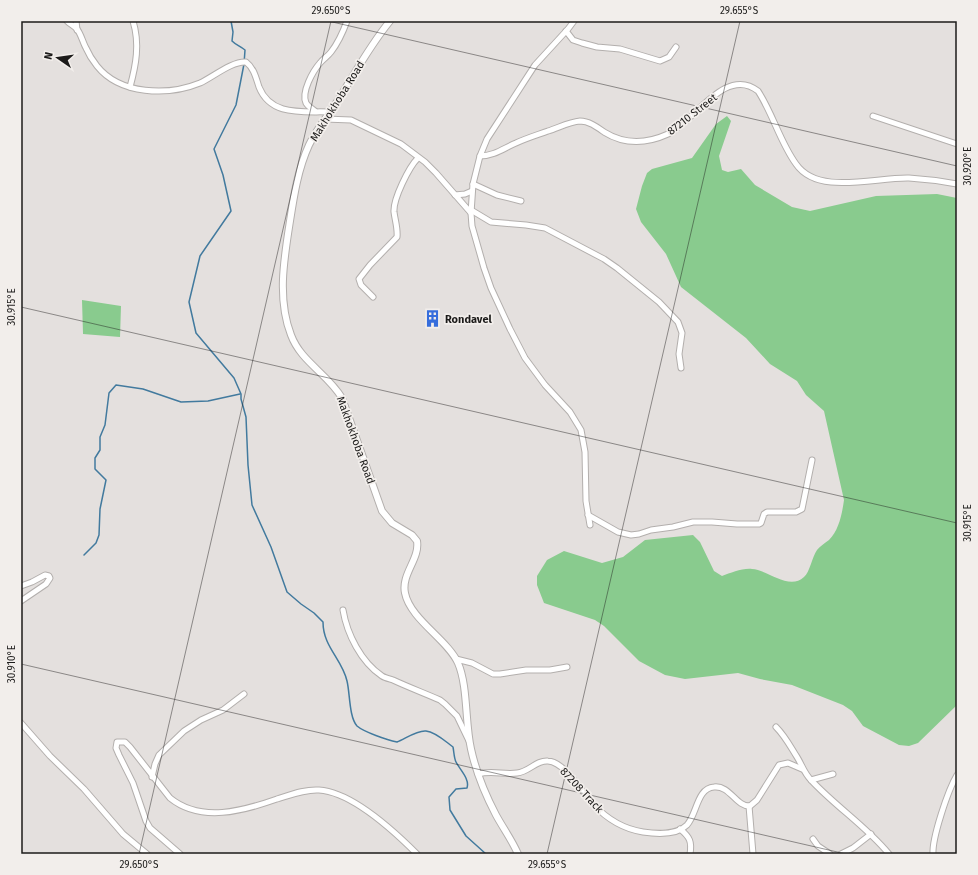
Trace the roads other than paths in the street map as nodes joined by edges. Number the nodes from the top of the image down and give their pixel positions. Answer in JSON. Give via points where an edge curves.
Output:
{"nodes":[{"id":1,"x":68,"y":21,"type":"edge"},
{"id":2,"x":76,"y":21,"type":"edge"},
{"id":3,"x":133,"y":21,"type":"edge"},
{"id":4,"x":347,"y":21,"type":"edge"},
{"id":5,"x":390,"y":21,"type":"edge"},
{"id":6,"x":574,"y":21,"type":"edge"},
{"id":7,"x":77,"y":30,"type":"junction"},
{"id":8,"x":566,"y":31,"type":"junction"},
{"id":9,"x":676,"y":47,"type":"dead end"},
{"id":10,"x":130,"y":87,"type":"junction"},
{"id":11,"x":315,"y":111,"type":"junction"},
{"id":12,"x":330,"y":112,"type":"junction"},
{"id":13,"x":872,"y":116,"type":"dead end"},
{"id":14,"x":325,"y":119,"type":"junction"},
{"id":15,"x":957,"y":144,"type":"edge"},
{"id":16,"x":480,"y":156,"type":"junction"},
{"id":17,"x":418,"y":158,"type":"junction"},
{"id":18,"x":473,"y":184,"type":"junction"},
{"id":19,"x":957,"y":184,"type":"edge"},
{"id":20,"x":472,"y":191,"type":"junction"},
{"id":21,"x":454,"y":195,"type":"junction"},
{"id":22,"x":522,"y":201,"type":"dead end"},
{"id":23,"x":471,"y":212,"type":"junction"},
{"id":24,"x":373,"y":297,"type":"dead end"},
{"id":25,"x":681,"y":368,"type":"dead end"},
{"id":26,"x":812,"y":460,"type":"dead end"},
{"id":27,"x":588,"y":515,"type":"junction"},
{"id":28,"x":590,"y":525,"type":"dead end"},
{"id":29,"x":21,"y":586,"type":"edge"},
{"id":30,"x":21,"y":602,"type":"edge"},
{"id":31,"x":343,"y":610,"type":"dead end"},
{"id":32,"x":456,"y":659,"type":"junction"},
{"id":33,"x":567,"y":667,"type":"dead end"},
{"id":34,"x":244,"y":694,"type":"dead end"},
{"id":35,"x":21,"y":724,"type":"edge"},
{"id":36,"x":776,"y":727,"type":"dead end"},
{"id":37,"x":470,"y":742,"type":"junction"},
{"id":38,"x":802,"y":768,"type":"junction"},
{"id":39,"x":478,"y":774,"type":"junction"},
{"id":40,"x":833,"y":774,"type":"dead end"},
{"id":41,"x":152,"y":776,"type":"junction"},
{"id":42,"x":957,"y":776,"type":"edge"},
{"id":43,"x":811,"y":780,"type":"junction"},
{"id":44,"x":749,"y":806,"type":"junction"},
{"id":45,"x":680,"y":829,"type":"junction"},
{"id":46,"x":871,"y":834,"type":"junction"},
{"id":47,"x":813,"y":839,"type":"dead end"},
{"id":48,"x":147,"y":854,"type":"edge"},
{"id":49,"x":180,"y":854,"type":"edge"},
{"id":50,"x":417,"y":854,"type":"edge"},
{"id":51,"x":518,"y":854,"type":"edge"},
{"id":52,"x":690,"y":854,"type":"edge"},
{"id":53,"x":753,"y":854,"type":"edge"},
{"id":54,"x":830,"y":854,"type":"edge"},
{"id":55,"x":841,"y":854,"type":"edge"},
{"id":56,"x":889,"y":854,"type":"edge"},
{"id":57,"x":933,"y":854,"type":"edge"}],
"edges":[{"from":1,"to":7,"type":"street"},
{"from":2,"to":7,"type":"street"},
{"from":3,"to":10,"type":"street","via":[[137,54]]},
{"from":4,"to":11,"type":"street","via":[[334,47],[316,68],[306,88],[305,102]]},
{"from":5,"to":12,"type":"street","name":"Makhokhoba Road"},
{"from":6,"to":8,"type":"street"},
{"from":7,"to":10,"type":"street","via":[[98,68],[117,82]]},
{"from":8,"to":9,"type":"street","via":[[573,40],[582,43],[620,49],[660,61],[669,57]]},
{"from":8,"to":16,"type":"street","via":[[535,65],[492,130]]},
{"from":10,"to":11,"type":"street","via":[[158,91],[189,87],[244,62],[252,67],[265,98],[273,106],[291,111]]},
{"from":11,"to":12,"type":"street"},
{"from":12,"to":14,"type":"street","name":"Makhokhoba Road"},
{"from":13,"to":15,"type":"street"},
{"from":14,"to":17,"type":"street","via":[[351,120],[401,144]]},
{"from":14,"to":32,"type":"street","name":"Makhokhoba Road","via":[[309,145],[297,178],[285,256],[283,287],[286,317],[300,353],[332,384],[342,398],[382,511],[392,523],[417,541],[417,550],[406,579],[405,594],[418,615]]},
{"from":16,"to":18,"type":"street"},
{"from":16,"to":19,"type":"street","name":"87210 Street","via":[[491,156],[516,142],[578,122],[593,124],[609,135],[625,141],[656,139],[671,132],[711,97],[729,87],[744,84],[758,91],[796,165],[815,179],[845,182],[908,178]]},
{"from":17,"to":21,"type":"street","via":[[436,173]]},
{"from":17,"to":24,"type":"street","via":[[411,166],[395,201],[397,237],[359,279],[361,285]]},
{"from":18,"to":20,"type":"street"},
{"from":18,"to":22,"type":"street","via":[[497,195]]},
{"from":20,"to":21,"type":"street"},
{"from":20,"to":23,"type":"street"},
{"from":21,"to":23,"type":"street"},
{"from":23,"to":25,"type":"street","via":[[490,222],[545,228],[617,268],[659,302],[678,322],[682,333],[679,354]]},
{"from":23,"to":27,"type":"street","via":[[472,226],[484,268],[510,329],[525,358],[570,412],[581,430],[586,452]]},
{"from":26,"to":27,"type":"street","via":[[802,509],[798,512],[767,512],[759,524],[699,522],[630,535],[618,532]]},
{"from":27,"to":28,"type":"street"},
{"from":29,"to":30,"type":"street","via":[[45,575],[50,578],[46,584]]},
{"from":31,"to":37,"type":"street","via":[[344,619],[359,652],[374,668],[386,678],[440,700],[457,716]]},
{"from":32,"to":33,"type":"street","via":[[472,663],[493,674]]},
{"from":32,"to":37,"type":"street","name":"Makhokhoba Road","via":[[462,673]]},
{"from":34,"to":41,"type":"street","via":[[224,710],[184,731],[159,755]]},
{"from":35,"to":48,"type":"street","via":[[123,834]]},
{"from":36,"to":38,"type":"street","via":[[786,738]]},
{"from":37,"to":39,"type":"street","name":"Makhokhoba Road"},
{"from":38,"to":43,"type":"street"},
{"from":38,"to":44,"type":"street","via":[[788,763],[779,765],[757,800]]},
{"from":39,"to":45,"type":"street","name":"87208 Track","via":[[521,773],[539,762],[551,761],[564,770],[594,805],[624,826],[651,833]]},
{"from":39,"to":51,"type":"street","name":"Makhokhoba Road","via":[[496,815]]},
{"from":40,"to":43,"type":"street"},
{"from":41,"to":49,"type":"street","via":[[125,742],[117,742],[116,748],[133,783],[146,821],[150,828]]},
{"from":41,"to":50,"type":"street","via":[[163,792],[175,802],[206,813],[253,807],[310,790],[333,793],[364,809]]},
{"from":42,"to":57,"type":"street","via":[[936,831]]},
{"from":43,"to":46,"type":"street"},
{"from":44,"to":45,"type":"street","via":[[729,792],[714,787],[704,791],[690,820]]},
{"from":44,"to":53,"type":"street"},
{"from":45,"to":52,"type":"street","via":[[690,838]]},
{"from":46,"to":55,"type":"street"},
{"from":46,"to":56,"type":"street"},
{"from":47,"to":54,"type":"street"}]}
